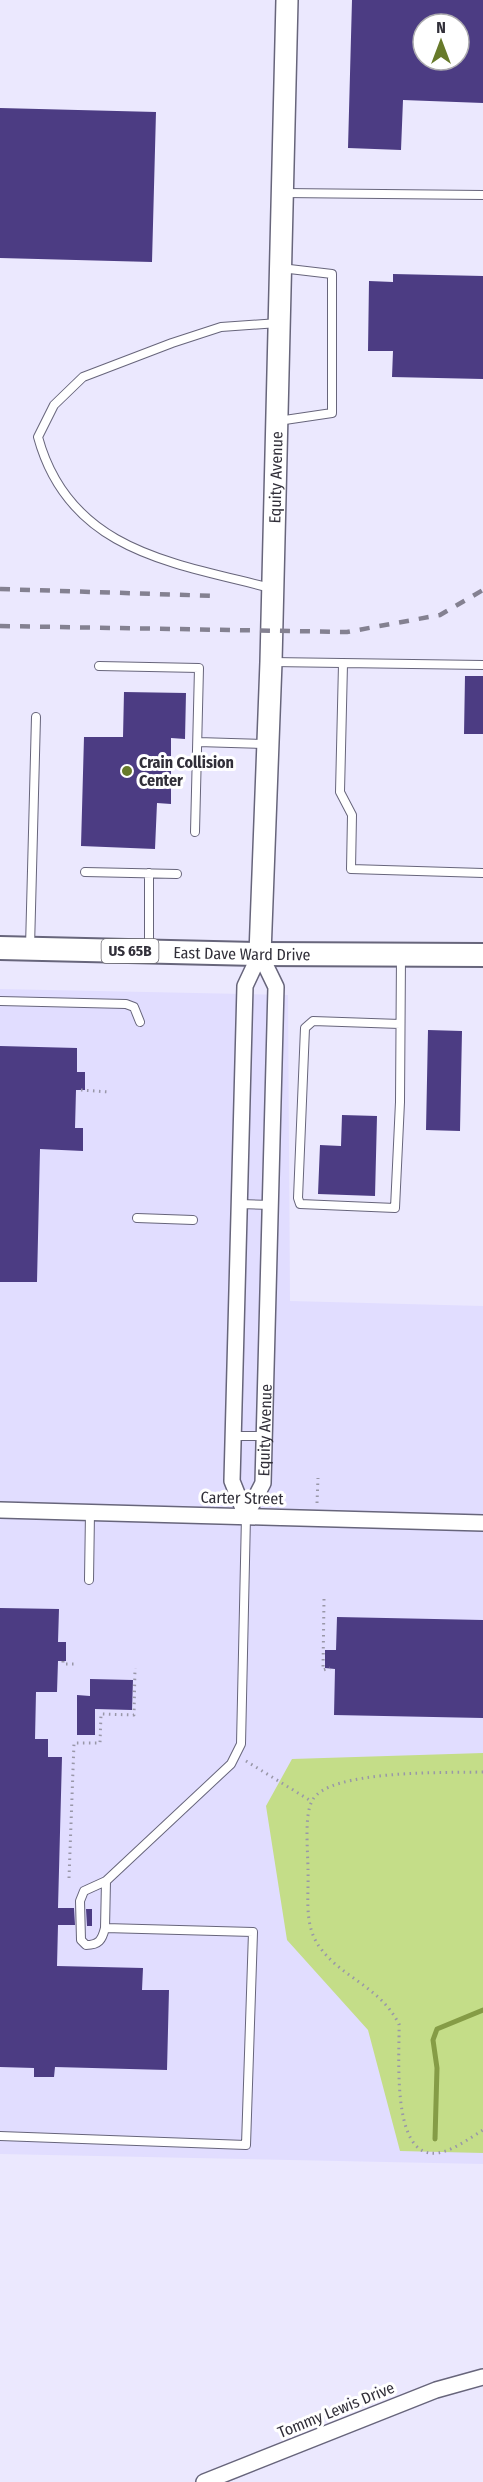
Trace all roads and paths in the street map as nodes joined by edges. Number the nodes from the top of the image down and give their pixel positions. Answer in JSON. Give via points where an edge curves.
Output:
{"nodes":[{"id":1,"x":287,"y":0,"type":"edge"},
{"id":2,"x":281,"y":193,"type":"junction"},
{"id":3,"x":483,"y":195,"type":"edge"},
{"id":4,"x":280,"y":268,"type":"junction"},
{"id":5,"x":279,"y":323,"type":"junction"},
{"id":6,"x":276,"y":421,"type":"junction"},
{"id":7,"x":273,"y":588,"type":"junction"},
{"id":8,"x":271,"y":662,"type":"junction"},
{"id":9,"x":343,"y":664,"type":"junction"},
{"id":10,"x":483,"y":665,"type":"edge"},
{"id":11,"x":99,"y":666,"type":"dead end"},
{"id":12,"x":36,"y":717,"type":"dead end"},
{"id":13,"x":198,"y":742,"type":"junction"},
{"id":14,"x":268,"y":744,"type":"junction"},
{"id":15,"x":195,"y":832,"type":"dead end"},
{"id":16,"x":85,"y":872,"type":"dead end"},
{"id":17,"x":149,"y":873,"type":"junction"},
{"id":18,"x":483,"y":873,"type":"edge"},
{"id":19,"x":177,"y":874,"type":"dead end"},
{"id":20,"x":0,"y":948,"type":"edge"},
{"id":21,"x":30,"y":949,"type":"junction"},
{"id":22,"x":149,"y":951,"type":"junction"},
{"id":23,"x":260,"y":954,"type":"junction"},
{"id":24,"x":401,"y":955,"type":"junction"},
{"id":25,"x":483,"y":955,"type":"edge"},
{"id":26,"x":0,"y":1001,"type":"edge"},
{"id":27,"x":140,"y":1022,"type":"dead end"},
{"id":28,"x":400,"y":1024,"type":"junction"},
{"id":29,"x":81,"y":1090,"type":"dead end"},
{"id":30,"x":109,"y":1092,"type":"dead end"},
{"id":31,"x":239,"y":1204,"type":"junction"},
{"id":32,"x":271,"y":1205,"type":"junction"},
{"id":33,"x":137,"y":1218,"type":"dead end"},
{"id":34,"x":193,"y":1220,"type":"dead end"},
{"id":35,"x":233,"y":1436,"type":"junction"},
{"id":36,"x":264,"y":1436,"type":"junction"},
{"id":37,"x":0,"y":1510,"type":"edge"},
{"id":38,"x":90,"y":1512,"type":"junction"},
{"id":39,"x":246,"y":1516,"type":"junction"},
{"id":40,"x":483,"y":1523,"type":"edge"},
{"id":41,"x":89,"y":1580,"type":"dead end"},
{"id":42,"x":324,"y":1599,"type":"dead end"},
{"id":43,"x":63,"y":1660,"type":"dead end"},
{"id":44,"x":75,"y":1664,"type":"dead end"},
{"id":45,"x":135,"y":1668,"type":"dead end"},
{"id":46,"x":330,"y":1668,"type":"dead end"},
{"id":47,"x":246,"y":1761,"type":"dead end"},
{"id":48,"x":483,"y":1772,"type":"edge"},
{"id":49,"x":312,"y":1801,"type":"junction"},
{"id":50,"x":69,"y":1878,"type":"dead end"},
{"id":51,"x":106,"y":1881,"type":"junction"},
{"id":52,"x":105,"y":1928,"type":"junction"},
{"id":53,"x":483,"y":2130,"type":"edge"},
{"id":54,"x":0,"y":2136,"type":"edge"},
{"id":55,"x":483,"y":2377,"type":"edge"},
{"id":56,"x":204,"y":2482,"type":"edge"}],
"edges":[{"from":1,"to":2,"type":"street","name":"Equity Avenue"},
{"from":2,"to":3,"type":"lane"},
{"from":2,"to":4,"type":"street","name":"Equity Avenue"},
{"from":4,"to":5,"type":"street","name":"Equity Avenue"},
{"from":4,"to":6,"type":"lane","via":[[333,274],[332,413]]},
{"from":5,"to":6,"type":"street","name":"Equity Avenue"},
{"from":5,"to":7,"type":"lane","via":[[221,327],[83,377],[54,405],[38,437],[46,465],[67,500],[108,535],[155,559]]},
{"from":6,"to":7,"type":"street","name":"Equity Avenue"},
{"from":7,"to":8,"type":"street","name":"Equity Avenue"},
{"from":8,"to":9,"type":"lane"},
{"from":8,"to":14,"type":"street","name":"Equity Avenue"},
{"from":9,"to":10,"type":"lane"},
{"from":9,"to":18,"type":"lane","via":[[340,792],[352,815],[351,869]]},
{"from":11,"to":13,"type":"lane","via":[[199,668]]},
{"from":12,"to":21,"type":"lane"},
{"from":13,"to":14,"type":"lane"},
{"from":13,"to":15,"type":"lane"},
{"from":14,"to":23,"type":"street","name":"Equity Avenue"},
{"from":16,"to":17,"type":"lane"},
{"from":17,"to":19,"type":"lane"},
{"from":17,"to":22,"type":"lane"},
{"from":20,"to":21,"type":"main road","name":"East Dave Ward Drive","number":"US 65B"},
{"from":21,"to":22,"type":"main road","name":"East Dave Ward Drive","number":"US 65B"},
{"from":22,"to":23,"type":"main road","name":"East Dave Ward Drive","number":"US 65B"},
{"from":23,"to":24,"type":"main road","name":"East Dave Ward Drive","number":"US 65B"},
{"from":23,"to":31,"type":"street","name":"Equity Avenue","via":[[245,986]]},
{"from":23,"to":32,"type":"street","name":"Equity Avenue","via":[[276,987]]},
{"from":24,"to":25,"type":"main road","name":"East Dave Ward Drive","number":"US 65B"},
{"from":24,"to":28,"type":"lane"},
{"from":26,"to":27,"type":"lane","via":[[126,1004],[134,1007]]},
{"from":28,"to":28,"type":"lane","via":[[395,1208],[300,1204],[305,1028],[313,1022]]},
{"from":29,"to":30,"type":"path"},
{"from":31,"to":32,"type":"lane"},
{"from":31,"to":35,"type":"street","name":"Equity Avenue"},
{"from":32,"to":36,"type":"street","name":"Equity Avenue"},
{"from":33,"to":34,"type":"lane"},
{"from":35,"to":36,"type":"lane"},
{"from":35,"to":39,"type":"street","name":"Equity Avenue","via":[[232,1481]]},
{"from":36,"to":39,"type":"street","name":"Equity Avenue","via":[[263,1483]]},
{"from":37,"to":38,"type":"street","name":"Carter Street"},
{"from":38,"to":39,"type":"street","name":"Carter Street"},
{"from":38,"to":41,"type":"lane"},
{"from":39,"to":40,"type":"street","name":"Carter Street"},
{"from":39,"to":51,"type":"lane","via":[[241,1744],[231,1764]]},
{"from":42,"to":46,"type":"path","via":[[323,1670]]},
{"from":43,"to":44,"type":"path","via":[[63,1664]]},
{"from":45,"to":50,"type":"path","via":[[134,1715],[101,1714],[100,1743],[74,1743]]},
{"from":47,"to":49,"type":"path"},
{"from":48,"to":49,"type":"path","via":[[391,1774],[325,1788]]},
{"from":49,"to":53,"type":"path","via":[[307,1834],[308,1926],[321,1949],[373,1990],[399,2024],[403,2121],[409,2139],[420,2150],[437,2153]]},
{"from":51,"to":52,"type":"lane"},
{"from":51,"to":52,"type":"lane","via":[[84,1891],[80,1902],[81,1940],[86,1945],[95,1945],[102,1940]]},
{"from":52,"to":54,"type":"lane","via":[[253,1932],[246,2145]]},
{"from":55,"to":56,"type":"street","name":"Tommy Lewis Drive","via":[[436,2390]]}]}
